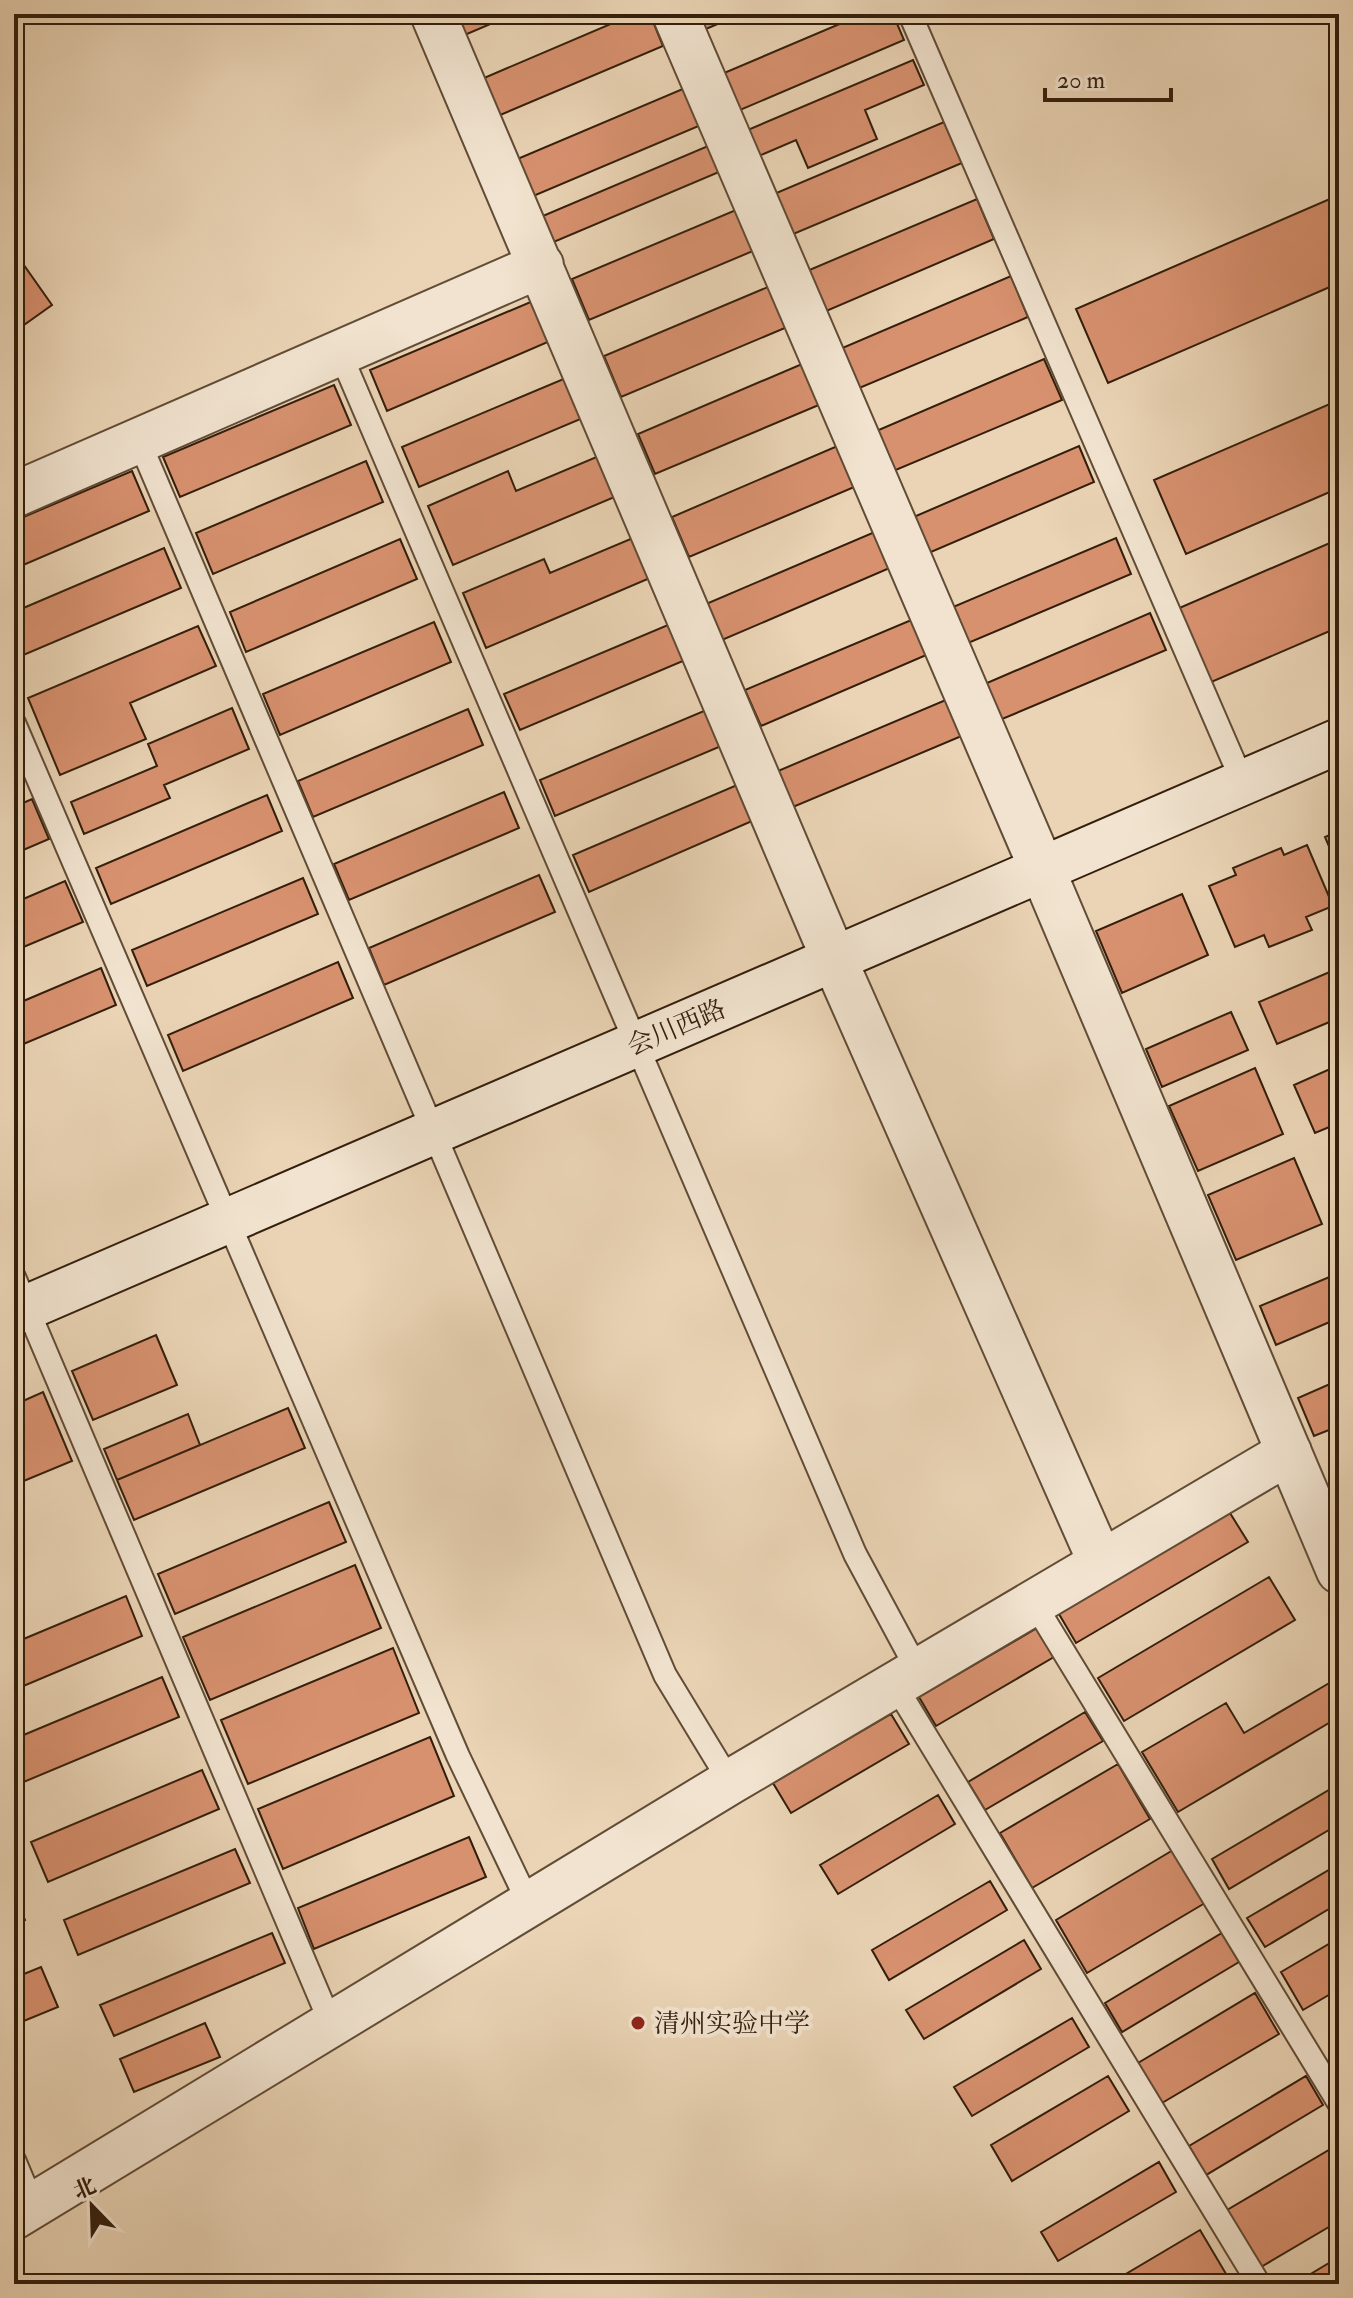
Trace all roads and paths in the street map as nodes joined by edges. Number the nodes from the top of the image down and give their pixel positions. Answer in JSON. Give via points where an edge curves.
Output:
{"nodes":[{"id":1,"x":433,"y":14,"type":"edge"},
{"id":2,"x":675,"y":14,"type":"edge"},
{"id":3,"x":910,"y":14,"type":"edge"},
{"id":4,"x":541,"y":265,"type":"junction"},
{"id":5,"x":340,"y":353,"type":"junction"},
{"id":6,"x":139,"y":441,"type":"junction"},
{"id":7,"x":14,"y":495,"type":"edge"},
{"id":8,"x":14,"y":723,"type":"edge"},
{"id":9,"x":1339,"y":741,"type":"edge"},
{"id":10,"x":1243,"y":783,"type":"junction"},
{"id":11,"x":1042,"y":869,"type":"junction"},
{"id":12,"x":834,"y":959,"type":"junction"},
{"id":13,"x":637,"y":1044,"type":"junction"},
{"id":14,"x":433,"y":1132,"type":"junction"},
{"id":15,"x":228,"y":1220,"type":"junction"},
{"id":16,"x":18,"y":1299,"type":"edge"},
{"id":17,"x":1289,"y":1452,"type":"junction"},
{"id":18,"x":1101,"y":1563,"type":"junction"},
{"id":19,"x":1339,"y":1571,"type":"edge"},
{"id":20,"x":1034,"y":1603,"type":"junction"},
{"id":21,"x":906,"y":1678,"type":"junction"},
{"id":22,"x":730,"y":1782,"type":"junction"},
{"id":23,"x":529,"y":1904,"type":"junction"},
{"id":24,"x":331,"y":2024,"type":"junction"},
{"id":25,"x":1339,"y":2103,"type":"edge"},
{"id":26,"x":14,"y":2160,"type":"edge"},
{"id":27,"x":24,"y":2211,"type":"edge"},
{"id":28,"x":1259,"y":2284,"type":"edge"}],
"edges":[{"from":1,"to":4,"type":"street"},
{"from":2,"to":11,"type":"street"},
{"from":3,"to":10,"type":"lane"},
{"from":4,"to":5,"type":"street"},
{"from":4,"to":12,"type":"street"},
{"from":5,"to":6,"type":"street"},
{"from":5,"to":13,"type":"lane"},
{"from":6,"to":7,"type":"street"},
{"from":6,"to":14,"type":"lane"},
{"from":8,"to":15,"type":"lane"},
{"from":9,"to":10,"type":"street","name":"会川西路"},
{"from":10,"to":11,"type":"street","name":"会川西路"},
{"from":11,"to":12,"type":"street","name":"会川西路"},
{"from":11,"to":17,"type":"street"},
{"from":12,"to":13,"type":"street","name":"会川西路"},
{"from":12,"to":18,"type":"street"},
{"from":13,"to":14,"type":"street","name":"会川西路"},
{"from":13,"to":21,"type":"lane"},
{"from":14,"to":15,"type":"street","name":"会川西路"},
{"from":14,"to":22,"type":"lane","via":[[665,1675]]},
{"from":15,"to":16,"type":"street","name":"会川西路"},
{"from":15,"to":23,"type":"lane","via":[[458,1756]]},
{"from":16,"to":24,"type":"lane"},
{"from":17,"to":18,"type":"street"},
{"from":17,"to":19,"type":"street"},
{"from":18,"to":20,"type":"street"},
{"from":20,"to":21,"type":"street"},
{"from":20,"to":25,"type":"lane"},
{"from":21,"to":22,"type":"street"},
{"from":21,"to":28,"type":"lane"},
{"from":22,"to":23,"type":"street"},
{"from":23,"to":24,"type":"street"},
{"from":24,"to":27,"type":"street"},
{"from":26,"to":27,"type":"lane"}]}
